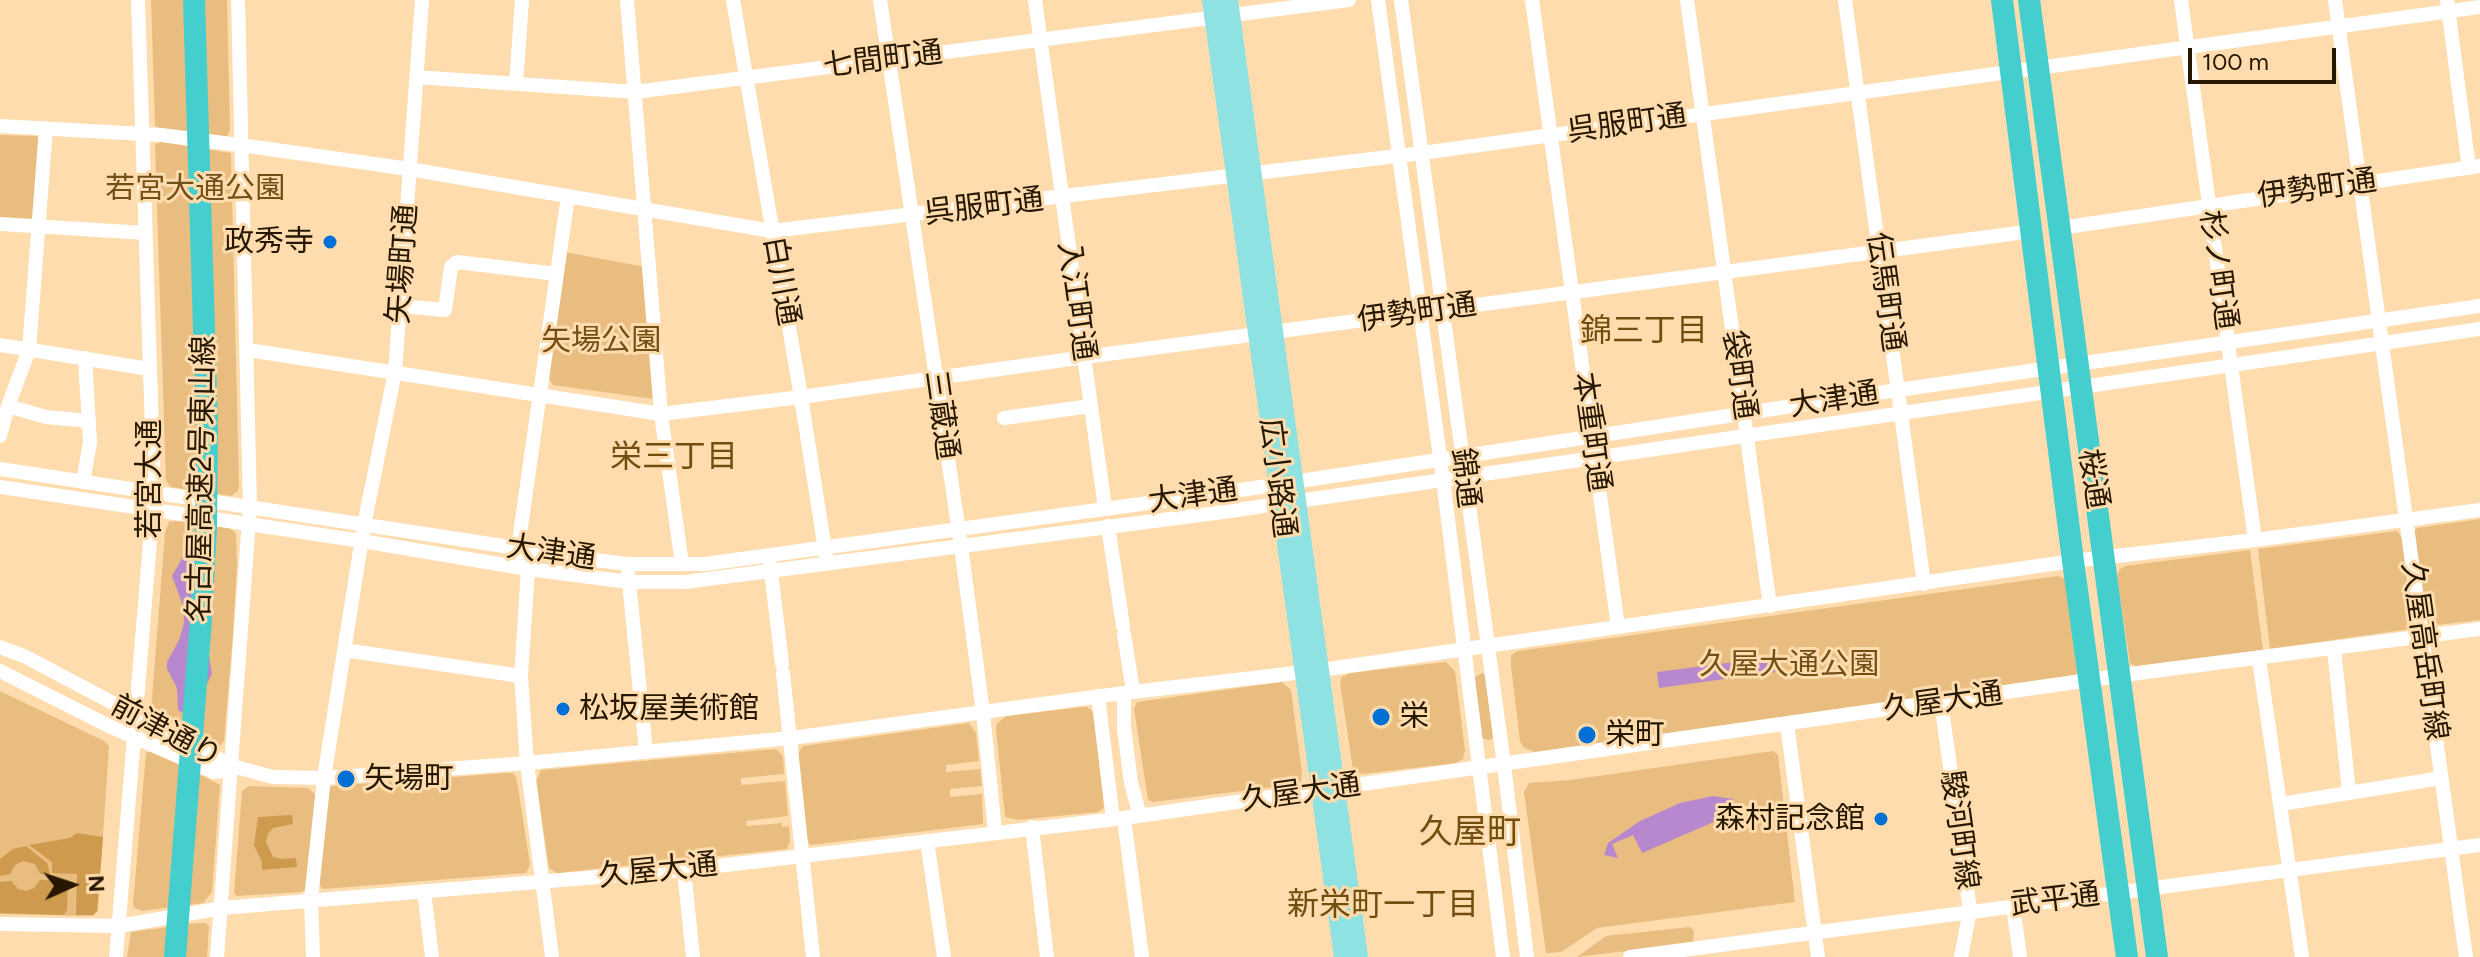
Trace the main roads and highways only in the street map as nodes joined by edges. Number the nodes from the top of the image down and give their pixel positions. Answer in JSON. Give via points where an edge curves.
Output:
{"nodes":[{"id":1,"x":180,"y":0,"type":"edge"},
{"id":2,"x":194,"y":0,"type":"edge"},
{"id":3,"x":2002,"y":0,"type":"edge"},
{"id":4,"x":2029,"y":0,"type":"edge"},
{"id":5,"x":1221,"y":8,"type":"edge"},
{"id":6,"x":1290,"y":488,"type":"junction"},
{"id":7,"x":1329,"y":789,"type":"junction"},
{"id":8,"x":162,"y":957,"type":"edge"},
{"id":9,"x":175,"y":957,"type":"edge"},
{"id":10,"x":1343,"y":957,"type":"edge"},
{"id":11,"x":1359,"y":957,"type":"edge"},
{"id":12,"x":2127,"y":957,"type":"edge"},
{"id":13,"x":2157,"y":957,"type":"edge"}],
"edges":[{"from":1,"to":8,"type":"highway","name":"名古屋高速2号東山線","via":[[192,526]]},
{"from":2,"to":9,"type":"highway","name":"名古屋高速2号東山線","via":[[206,527]]},
{"from":3,"to":12,"type":"highway","name":"桜通"},
{"from":4,"to":13,"type":"highway","name":"桜通"},
{"from":5,"to":6,"type":"main road","name":"広小路通"},
{"from":6,"to":7,"type":"main road","name":"広小路通","via":[[1321,670]]},
{"from":6,"to":7,"type":"main road","name":"広小路通","via":[[1279,504],[1302,672]]},
{"from":7,"to":10,"type":"main road","name":"広小路通"},
{"from":7,"to":11,"type":"main road","name":"広小路通"}]}
